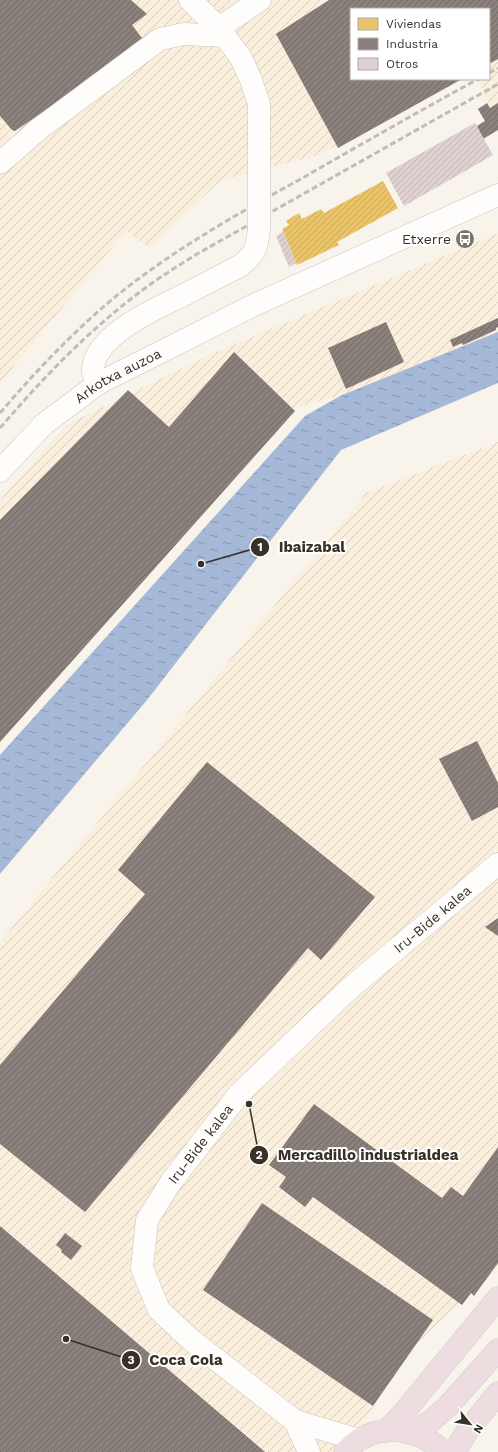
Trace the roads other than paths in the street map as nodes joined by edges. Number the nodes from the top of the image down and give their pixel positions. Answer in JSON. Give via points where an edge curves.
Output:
{"nodes":[{"id":1,"x":190,"y":0,"type":"edge"},
{"id":2,"x":260,"y":0,"type":"edge"},
{"id":3,"x":222,"y":32,"type":"junction"},
{"id":4,"x":0,"y":163,"type":"edge"},
{"id":5,"x":498,"y":195,"type":"edge"},
{"id":6,"x":98,"y":383,"type":"junction"},
{"id":7,"x":0,"y":471,"type":"edge"},
{"id":8,"x":498,"y":864,"type":"edge"},
{"id":9,"x":498,"y":1298,"type":"edge"},
{"id":10,"x":498,"y":1350,"type":"edge"},
{"id":11,"x":498,"y":1393,"type":"edge"},
{"id":12,"x":295,"y":1421,"type":"junction"},
{"id":13,"x":386,"y":1431,"type":"junction"},
{"id":14,"x":410,"y":1432,"type":"junction"},
{"id":15,"x":352,"y":1446,"type":"edge"},
{"id":16,"x":309,"y":1452,"type":"edge"},
{"id":17,"x":444,"y":1452,"type":"edge"},
{"id":18,"x":454,"y":1452,"type":"edge"}],
"edges":[{"from":1,"to":3,"type":"street"},
{"from":2,"to":3,"type":"street"},
{"from":3,"to":4,"type":"street","via":[[184,34],[160,39],[39,129]]},
{"from":3,"to":6,"type":"street","bridge":true,"via":[[241,58],[259,104],[257,245],[251,256],[240,266],[128,324],[109,339],[94,362],[92,371]]},
{"from":5,"to":6,"type":"street","name":"Arkotxa auzoa","via":[[254,306]]},
{"from":6,"to":7,"type":"street","name":"Arkotxa auzoa","via":[[44,424]]},
{"from":8,"to":12,"type":"street","name":"Iru-Bide kalea","via":[[349,989],[239,1094],[171,1182],[147,1220],[142,1268],[159,1310],[190,1339]]},
{"from":9,"to":13,"type":"highway"},
{"from":10,"to":14,"type":"highway","via":[[449,1405],[430,1422]]},
{"from":11,"to":18,"type":"highway"},
{"from":12,"to":15,"type":"street"},
{"from":12,"to":16,"type":"street"},
{"from":13,"to":14,"type":"highway"},
{"from":13,"to":15,"type":"highway","via":[[378,1431]]},
{"from":14,"to":17,"type":"highway","via":[[420,1435]]}]}
